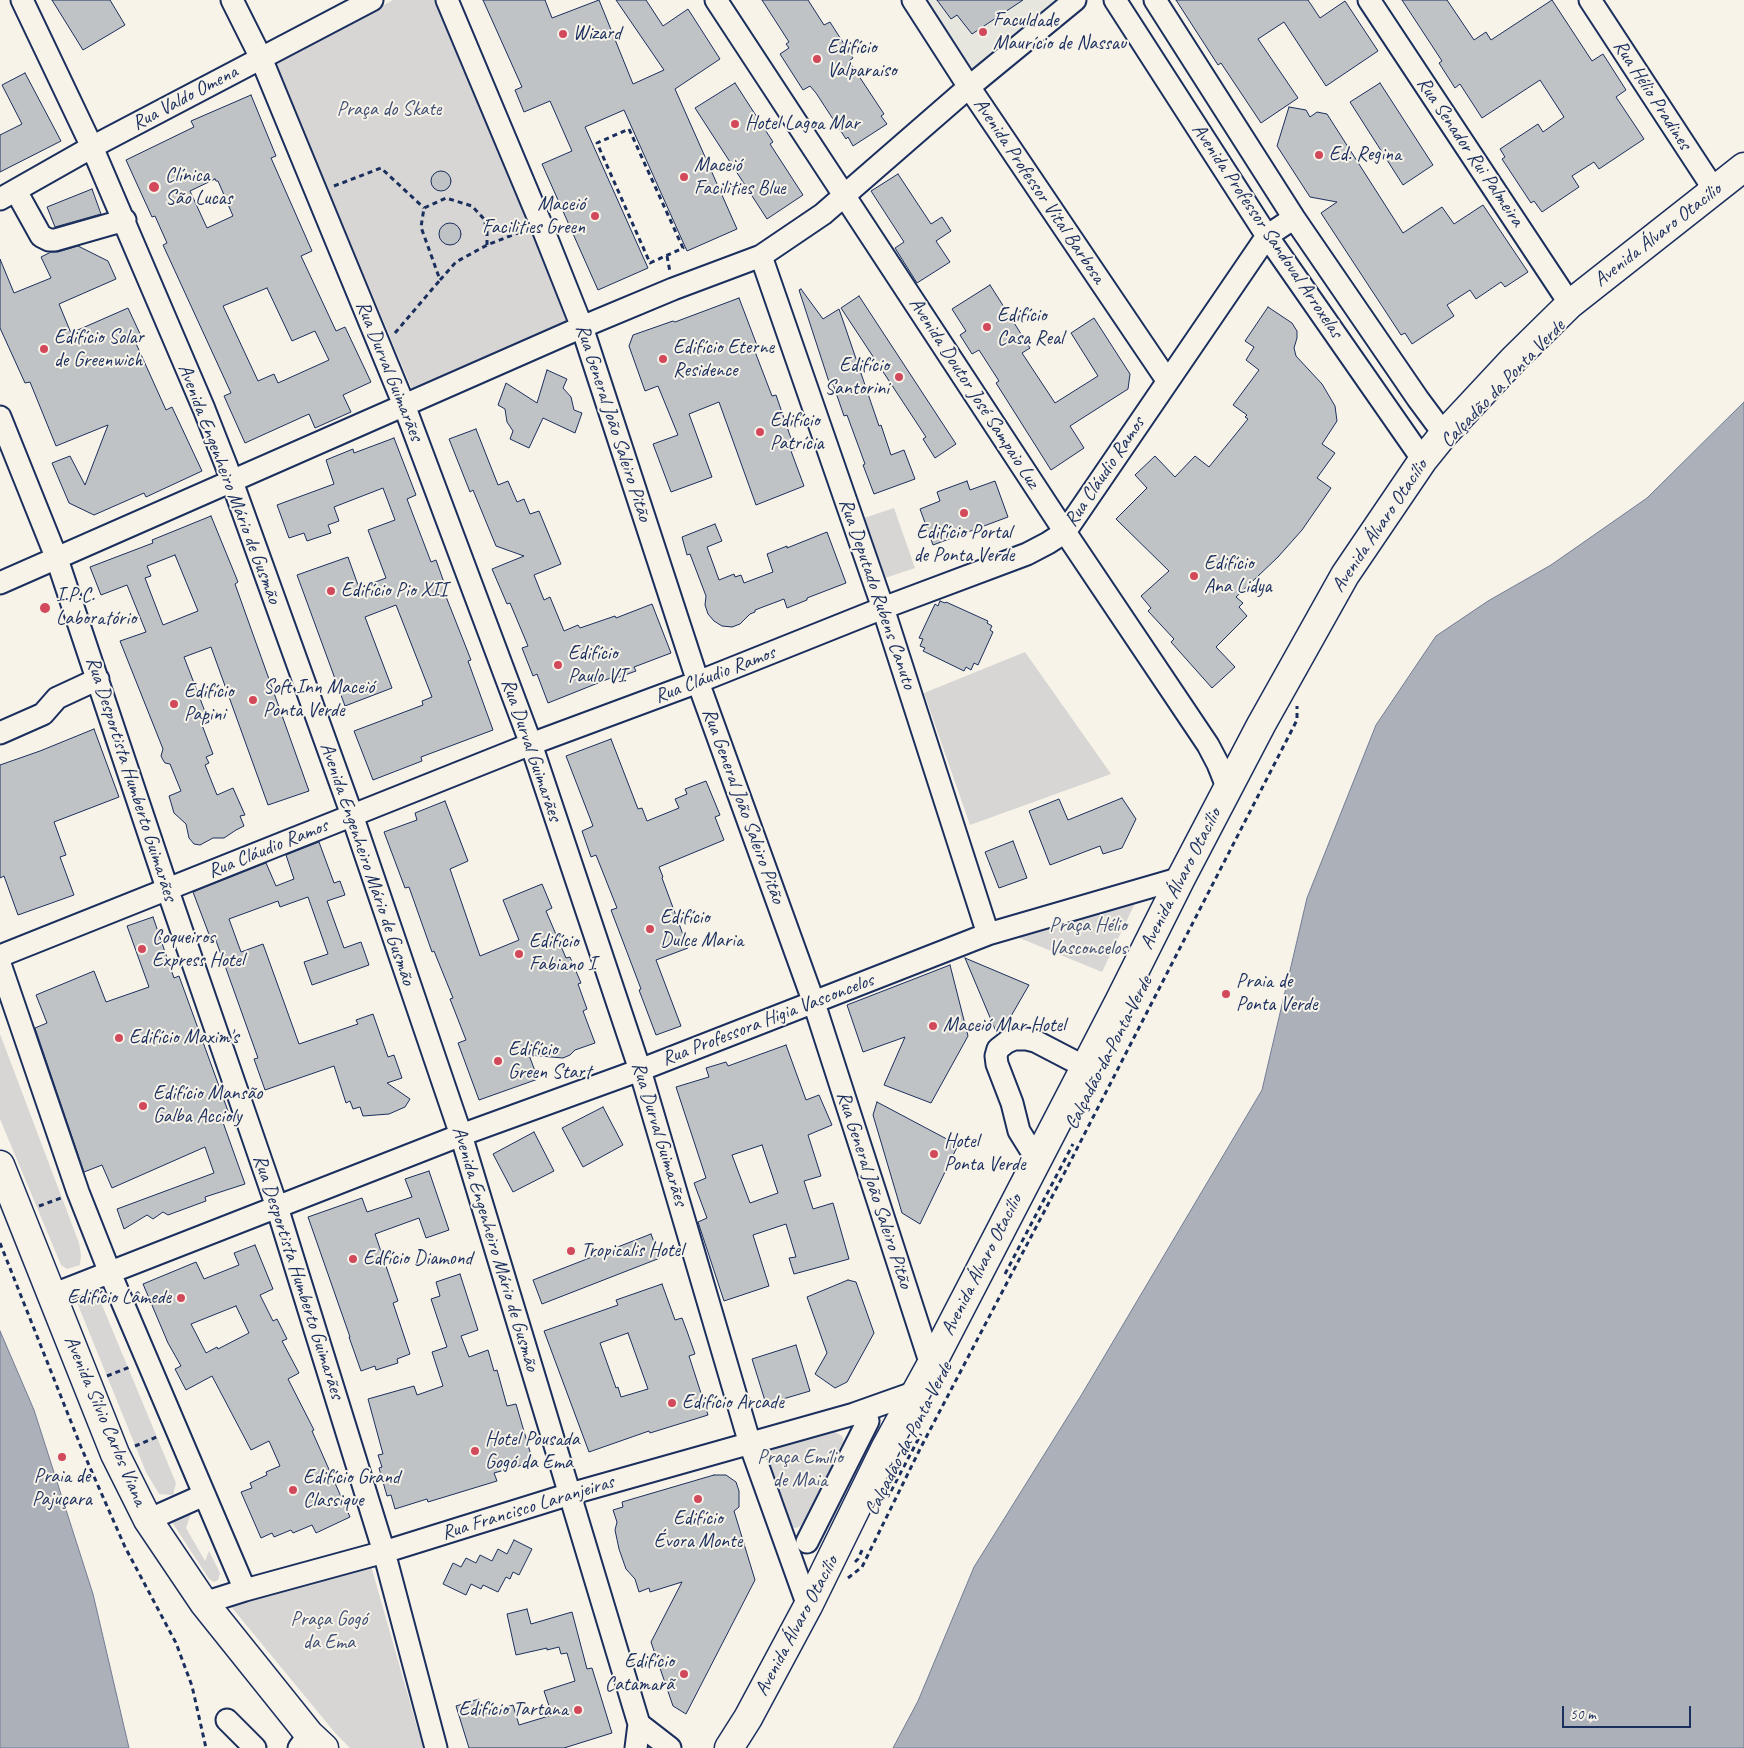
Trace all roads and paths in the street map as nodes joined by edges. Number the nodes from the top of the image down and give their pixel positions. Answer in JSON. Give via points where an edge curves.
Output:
{"nodes":[{"id":1,"x":22,"y":0,"type":"edge"},
{"id":2,"x":232,"y":0,"type":"edge"},
{"id":3,"x":372,"y":0,"type":"edge"},
{"id":4,"x":446,"y":0,"type":"edge"},
{"id":5,"x":716,"y":0,"type":"edge"},
{"id":6,"x":913,"y":0,"type":"edge"},
{"id":7,"x":1075,"y":0,"type":"edge"},
{"id":8,"x":1114,"y":0,"type":"edge"},
{"id":9,"x":1155,"y":0,"type":"edge"},
{"id":10,"x":1369,"y":0,"type":"edge"},
{"id":11,"x":1590,"y":0,"type":"edge"},
{"id":12,"x":261,"y":58,"type":"junction"},
{"id":13,"x":969,"y":87,"type":"junction"},
{"id":14,"x":92,"y":147,"type":"junction"},
{"id":15,"x":1744,"y":167,"type":"edge"},
{"id":16,"x":1714,"y":191,"type":"junction"},
{"id":17,"x":318,"y":193,"type":"junction"},
{"id":18,"x":8,"y":195,"type":"edge"},
{"id":19,"x":844,"y":195,"type":"junction"},
{"id":20,"x":424,"y":208,"type":"junction"},
{"id":21,"x":1294,"y":218,"type":"junction"},
{"id":22,"x":125,"y":220,"type":"junction"},
{"id":23,"x":541,"y":224,"type":"junction"},
{"id":24,"x":1267,"y":236,"type":"junction"},
{"id":25,"x":487,"y":245,"type":"junction"},
{"id":26,"x":761,"y":256,"type":"junction"},
{"id":27,"x":650,"y":263,"type":"joint"},
{"id":28,"x":440,"y":280,"type":"junction"},
{"id":29,"x":1570,"y":304,"type":"junction"},
{"id":30,"x":582,"y":327,"type":"junction"},
{"id":31,"x":381,"y":348,"type":"junction"},
{"id":32,"x":1167,"y":380,"type":"junction"},
{"id":33,"x":1418,"y":399,"type":"junction"},
{"id":34,"x":404,"y":405,"type":"junction"},
{"id":35,"x":0,"y":417,"type":"edge"},
{"id":36,"x":1393,"y":418,"type":"junction"},
{"id":37,"x":1444,"y":434,"type":"junction"},
{"id":38,"x":1423,"y":460,"type":"junction"},
{"id":39,"x":231,"y":482,"type":"junction"},
{"id":40,"x":1065,"y":532,"type":"junction"},
{"id":41,"x":58,"y":558,"type":"junction"},
{"id":42,"x":0,"y":583,"type":"edge"},
{"id":43,"x":883,"y":608,"type":"junction"},
{"id":44,"x":98,"y":679,"type":"junction"},
{"id":45,"x":698,"y":682,"type":"junction"},
{"id":46,"x":1297,"y":702,"type":"dead end"},
{"id":47,"x":0,"y":733,"type":"edge"},
{"id":48,"x":531,"y":744,"type":"junction"},
{"id":49,"x":1228,"y":789,"type":"junction"},
{"id":50,"x":352,"y":815,"type":"junction"},
{"id":51,"x":1180,"y":878,"type":"junction"},
{"id":52,"x":168,"y":888,"type":"junction"},
{"id":53,"x":988,"y":934,"type":"junction"},
{"id":54,"x":0,"y":956,"type":"edge"},
{"id":55,"x":0,"y":964,"type":"edge"},
{"id":56,"x":814,"y":1003,"type":"junction"},
{"id":57,"x":1085,"y":1068,"type":"junction"},
{"id":58,"x":640,"y":1070,"type":"junction"},
{"id":59,"x":461,"y":1135,"type":"junction"},
{"id":60,"x":1074,"y":1140,"type":"dead end"},
{"id":61,"x":1037,"y":1160,"type":"junction"},
{"id":62,"x":0,"y":1166,"type":"edge"},
{"id":63,"x":78,"y":1192,"type":"junction"},
{"id":64,"x":277,"y":1207,"type":"junction"},
{"id":65,"x":19,"y":1212,"type":"junction"},
{"id":66,"x":0,"y":1243,"type":"edge"},
{"id":67,"x":110,"y":1274,"type":"junction"},
{"id":68,"x":1002,"y":1280,"type":"dead end"},
{"id":69,"x":52,"y":1295,"type":"junction"},
{"id":70,"x":146,"y":1360,"type":"junction"},
{"id":71,"x":931,"y":1365,"type":"junction"},
{"id":72,"x":88,"y":1384,"type":"junction"},
{"id":73,"x":916,"y":1392,"type":"junction"},
{"id":74,"x":861,"y":1417,"type":"junction"},
{"id":75,"x":924,"y":1427,"type":"dead end"},
{"id":76,"x":176,"y":1428,"type":"junction"},
{"id":77,"x":750,"y":1444,"type":"junction"},
{"id":78,"x":886,"y":1447,"type":"junction"},
{"id":79,"x":115,"y":1454,"type":"junction"},
{"id":80,"x":570,"y":1494,"type":"junction"},
{"id":81,"x":204,"y":1495,"type":"junction"},
{"id":82,"x":888,"y":1497,"type":"dead end"},
{"id":83,"x":777,"y":1519,"type":"junction"},
{"id":84,"x":148,"y":1520,"type":"junction"},
{"id":85,"x":866,"y":1541,"type":"dead end"},
{"id":86,"x":808,"y":1542,"type":"junction"},
{"id":87,"x":384,"y":1552,"type":"junction"},
{"id":88,"x":845,"y":1555,"type":"junction"},
{"id":89,"x":843,"y":1581,"type":"dead end"},
{"id":90,"x":245,"y":1590,"type":"junction"},
{"id":91,"x":204,"y":1603,"type":"junction"},
{"id":92,"x":808,"y":1606,"type":"junction"},
{"id":93,"x":227,"y":1720,"type":"dead end"},
{"id":94,"x":639,"y":1724,"type":"junction"},
{"id":95,"x":311,"y":1743,"type":"edge"},
{"id":96,"x":206,"y":1748,"type":"edge"},
{"id":97,"x":256,"y":1748,"type":"edge"},
{"id":98,"x":436,"y":1748,"type":"edge"},
{"id":99,"x":636,"y":1748,"type":"edge"},
{"id":100,"x":670,"y":1748,"type":"edge"},
{"id":101,"x":729,"y":1748,"type":"edge"}],
"edges":[{"from":1,"to":14,"type":"street","name":"Avenida Engenheiro Mário de Gusmão"},
{"from":2,"to":12,"type":"street","name":"Rua Durval Guimarães"},
{"from":3,"to":12,"type":"street","name":"Rua Valdo Omena"},
{"from":4,"to":23,"type":"street","name":"Rua General João Saleiro Pitão"},
{"from":5,"to":19,"type":"street","name":"Avenida Doutor José Sampaio Luz"},
{"from":6,"to":13,"type":"street","name":"Avenida Professor Vital Barbosa"},
{"from":7,"to":13,"type":"street"},
{"from":8,"to":24,"type":"street","name":"Avenida Professor Sandoval Arroxelas"},
{"from":9,"to":21,"type":"street","name":"Avenida Professor Sandoval Arroxelas"},
{"from":10,"to":29,"type":"street","name":"Rua Senador Rui Palmeira"},
{"from":11,"to":16,"type":"street","name":"Rua Hélio Pradines"},
{"from":12,"to":14,"type":"street","name":"Rua Valdo Omena"},
{"from":12,"to":17,"type":"street","name":"Rua Durval Guimarães"},
{"from":13,"to":19,"type":"street"},
{"from":13,"to":32,"type":"street","name":"Avenida Professor Vital Barbosa"},
{"from":14,"to":18,"type":"street","name":"Rua Valdo Omena"},
{"from":14,"to":22,"type":"street","name":"Avenida Engenheiro Mário de Gusmão"},
{"from":15,"to":16,"type":"main road","name":"Avenida Álvaro Otacílio"},
{"from":16,"to":29,"type":"main road","name":"Avenida Álvaro Otacílio"},
{"from":17,"to":20,"type":"path","via":[[381,168]]},
{"from":17,"to":31,"type":"street","name":"Rua Durval Guimarães"},
{"from":18,"to":22,"type":"street","via":[[48,240]]},
{"from":19,"to":26,"type":"street","via":[[823,214]]},
{"from":19,"to":40,"type":"street","name":"Avenida Doutor José Sampaio Luz"},
{"from":20,"to":25,"type":"path","via":[[446,198],[472,206],[484,220]]},
{"from":20,"to":28,"type":"path","via":[[422,226]]},
{"from":21,"to":24,"type":"street","name":"Rua Cláudio Ramos"},
{"from":21,"to":33,"type":"street","name":"Avenida Professor Sandoval Arroxelas"},
{"from":22,"to":39,"type":"street","name":"Avenida Engenheiro Mário de Gusmão"},
{"from":23,"to":25,"type":"path"},
{"from":23,"to":30,"type":"street","name":"Rua General João Saleiro Pitão"},
{"from":24,"to":32,"type":"street","name":"Rua Cláudio Ramos"},
{"from":24,"to":36,"type":"street","name":"Avenida Professor Sandoval Arroxelas"},
{"from":25,"to":28,"type":"path","via":[[456,262]]},
{"from":26,"to":30,"type":"street"},
{"from":26,"to":43,"type":"street","name":"Rua Deputado Rubens Canuto"},
{"from":27,"to":27,"type":"path","via":[[597,143],[629,129],[683,248]]},
{"from":28,"to":31,"type":"path"},
{"from":29,"to":37,"type":"main road","name":"Avenida Álvaro Otacílio"},
{"from":30,"to":34,"type":"street"},
{"from":30,"to":45,"type":"street","name":"Rua General João Saleiro Pitão"},
{"from":31,"to":34,"type":"street","name":"Rua Durval Guimarães"},
{"from":32,"to":40,"type":"street","name":"Rua Cláudio Ramos"},
{"from":33,"to":36,"type":"street"},
{"from":33,"to":37,"type":"street","name":"Avenida Professor Sandoval Arroxelas"},
{"from":34,"to":39,"type":"street"},
{"from":34,"to":48,"type":"street","name":"Rua Durval Guimarães"},
{"from":35,"to":41,"type":"street","name":"Rua Desportista Humberto Guimarães"},
{"from":36,"to":38,"type":"street","name":"Avenida Professor Sandoval Arroxelas"},
{"from":37,"to":38,"type":"main road","name":"Avenida Álvaro Otacílio"},
{"from":38,"to":49,"type":"main road","name":"Avenida Álvaro Otacílio","via":[[1345,575]]},
{"from":39,"to":41,"type":"street"},
{"from":39,"to":50,"type":"street","name":"Avenida Engenheiro Mário de Gusmão"},
{"from":40,"to":43,"type":"street","name":"Rua Cláudio Ramos","via":[[1027,554]]},
{"from":40,"to":49,"type":"street","name":"Avenida Doutor José Sampaio Luz","via":[[1208,745]]},
{"from":41,"to":42,"type":"street"},
{"from":41,"to":44,"type":"street","name":"Rua Desportista Humberto Guimarães"},
{"from":43,"to":45,"type":"street","name":"Rua Cláudio Ramos"},
{"from":43,"to":53,"type":"street","name":"Rua Deputado Rubens Canuto"},
{"from":44,"to":47,"type":"street","via":[[57,698],[43,714]]},
{"from":44,"to":52,"type":"street","name":"Rua Desportista Humberto Guimarães"},
{"from":45,"to":48,"type":"street","name":"Rua Cláudio Ramos"},
{"from":45,"to":56,"type":"street","name":"Rua General João Saleiro Pitão"},
{"from":46,"to":89,"type":"path","name":"Calçadão da Ponta Verde","via":[[1297,720],[862,1567]]},
{"from":48,"to":50,"type":"street","name":"Rua Cláudio Ramos"},
{"from":48,"to":58,"type":"street","name":"Rua Durval Guimarães"},
{"from":49,"to":51,"type":"main road","name":"Avenida Álvaro Otacílio"},
{"from":50,"to":52,"type":"street","name":"Rua Cláudio Ramos"},
{"from":50,"to":59,"type":"street","name":"Avenida Engenheiro Mário de Gusmão"},
{"from":51,"to":53,"type":"street","name":"Rua Professora Higia Vasconcelos"},
{"from":51,"to":57,"type":"main road","name":"Avenida Álvaro Otacílio"},
{"from":52,"to":54,"type":"street","name":"Rua Cláudio Ramos"},
{"from":52,"to":64,"type":"street","name":"Rua Desportista Humberto Guimarães"},
{"from":53,"to":56,"type":"street","name":"Rua Professora Higia Vasconcelos"},
{"from":55,"to":63,"type":"street"},
{"from":56,"to":58,"type":"street","name":"Rua Professora Higia Vasconcelos"},
{"from":56,"to":71,"type":"street","name":"Rua General João Saleiro Pitão"},
{"from":57,"to":61,"type":"main road","name":"Avenida Álvaro Otacílio"},
{"from":57,"to":61,"type":"street","via":[[1027,1039],[1014,1039],[998,1049],[996,1064],[1019,1131]]},
{"from":58,"to":59,"type":"street","name":"Rua Professora Higia Vasconcelos"},
{"from":58,"to":77,"type":"street","name":"Rua Durval Guimarães"},
{"from":59,"to":64,"type":"street","name":"Rua Professora Higia Vasconcelos"},
{"from":59,"to":80,"type":"street","name":"Avenida Engenheiro Mário de Gusmão"},
{"from":60,"to":68,"type":"path"},
{"from":61,"to":71,"type":"main road","name":"Avenida Álvaro Otacílio"},
{"from":62,"to":65,"type":"main road","name":"Avenida Silvio Carlos Viana"},
{"from":63,"to":65,"type":"path"},
{"from":63,"to":67,"type":"street"},
{"from":64,"to":67,"type":"street","name":"Rua Professora Higia Vasconcelos"},
{"from":64,"to":87,"type":"street","name":"Rua Desportista Humberto Guimarães"},
{"from":65,"to":69,"type":"main road","name":"Avenida Silvio Carlos Viana"},
{"from":66,"to":96,"type":"path","via":[[81,1447],[125,1547],[176,1642],[192,1686]]},
{"from":67,"to":69,"type":"street","name":"Rua Professora Higia Vasconcelos"},
{"from":67,"to":70,"type":"street"},
{"from":69,"to":72,"type":"main road","name":"Avenida Silvio Carlos Viana"},
{"from":70,"to":72,"type":"path"},
{"from":70,"to":76,"type":"street"},
{"from":71,"to":73,"type":"main road","name":"Avenida Álvaro Otacílio"},
{"from":72,"to":79,"type":"main road","name":"Avenida Silvio Carlos Viana"},
{"from":73,"to":74,"type":"street","name":"Rua Francisco Laranjeiras"},
{"from":73,"to":78,"type":"main road","name":"Avenida Álvaro Otacílio"},
{"from":74,"to":77,"type":"street","name":"Rua Francisco Laranjeiras"},
{"from":74,"to":78,"type":"street"},
{"from":74,"to":86,"type":"street","name":"Avenida Álvaro Otacílio"},
{"from":75,"to":82,"type":"path"},
{"from":76,"to":79,"type":"path"},
{"from":76,"to":81,"type":"street"},
{"from":77,"to":80,"type":"street","name":"Rua Francisco Laranjeiras"},
{"from":77,"to":83,"type":"street","name":"Rua Durval Guimarães"},
{"from":78,"to":88,"type":"main road","name":"Avenida Álvaro Otacílio"},
{"from":79,"to":84,"type":"main road","name":"Avenida Silvio Carlos Viana"},
{"from":80,"to":87,"type":"street","name":"Rua Francisco Laranjeiras"},
{"from":80,"to":94,"type":"street","name":"Avenida Engenheiro Mário de Gusmão"},
{"from":81,"to":84,"type":"street"},
{"from":81,"to":90,"type":"street"},
{"from":83,"to":86,"type":"street","name":"Rua Durval Guimarães"},
{"from":83,"to":92,"type":"street","name":"Rua Durval Guimarães"},
{"from":84,"to":91,"type":"main road","name":"Avenida Silvio Carlos Viana"},
{"from":85,"to":88,"type":"path","via":[[858,1559]]},
{"from":86,"to":88,"type":"street","name":"Rua Durval Guimarães"},
{"from":87,"to":90,"type":"street","name":"Rua Francisco Laranjeiras"},
{"from":87,"to":98,"type":"street","name":"Rua Desportista Humberto Guimarães"},
{"from":88,"to":92,"type":"main road","name":"Avenida Álvaro Otacílio"},
{"from":90,"to":91,"type":"street","name":"Rua Francisco Laranjeiras"},
{"from":91,"to":95,"type":"main road","name":"Avenida Silvio Carlos Viana"},
{"from":92,"to":101,"type":"main road","name":"Avenida Álvaro Otacílio"},
{"from":93,"to":97,"type":"street"},
{"from":94,"to":99,"type":"street","name":"Avenida Engenheiro Mário de Gusmão"},
{"from":94,"to":100,"type":"street"}]}
